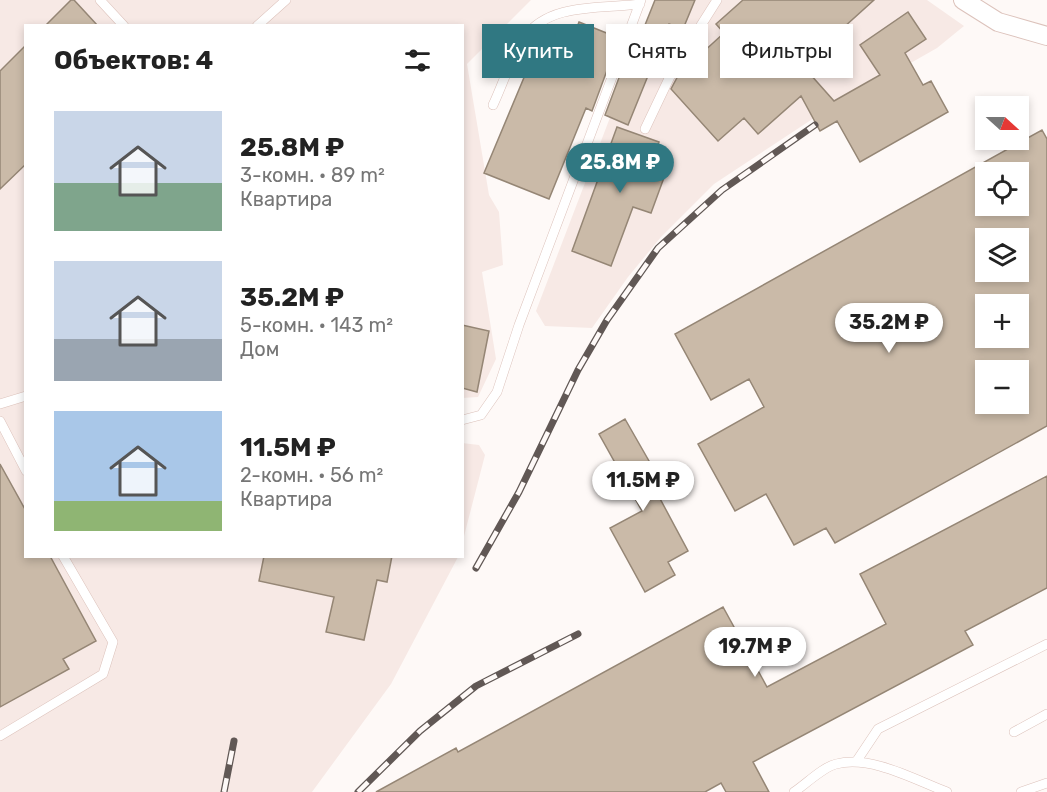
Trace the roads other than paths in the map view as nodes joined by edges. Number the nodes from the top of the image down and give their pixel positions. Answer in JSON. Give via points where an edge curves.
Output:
{"nodes":[{"id":1,"x":100,"y":0,"type":"edge"},
{"id":2,"x":286,"y":0,"type":"edge"},
{"id":3,"x":717,"y":0,"type":"edge"},
{"id":4,"x":963,"y":0,"type":"edge"},
{"id":5,"x":641,"y":2,"type":"edge"},
{"id":6,"x":122,"y":24,"type":"edge"},
{"id":7,"x":259,"y":24,"type":"edge"},
{"id":8,"x":1047,"y":36,"type":"edge"},
{"id":9,"x":493,"y":105,"type":"dead end"},
{"id":10,"x":645,"y":129,"type":"dead end"},
{"id":11,"x":24,"y":397,"type":"edge"},
{"id":12,"x":0,"y":404,"type":"edge"},
{"id":13,"x":464,"y":419,"type":"edge"},
{"id":14,"x":0,"y":422,"type":"edge"},
{"id":15,"x":24,"y":467,"type":"edge"},
{"id":16,"x":64,"y":558,"type":"edge"},
{"id":17,"x":1047,"y":644,"type":"edge"},
{"id":18,"x":1047,"y":714,"type":"edge"},
{"id":19,"x":1014,"y":732,"type":"dead end"},
{"id":20,"x":0,"y":736,"type":"edge"},
{"id":21,"x":856,"y":762,"type":"junction"},
{"id":22,"x":1047,"y":783,"type":"edge"},
{"id":23,"x":794,"y":792,"type":"edge"},
{"id":24,"x":947,"y":792,"type":"edge"},
{"id":25,"x":1021,"y":792,"type":"edge"}],
"edges":[{"from":1,"to":6,"type":"lane"},
{"from":2,"to":7,"type":"lane"},
{"from":3,"to":10,"type":"lane","via":[[674,68]]},
{"from":4,"to":8,"type":"street","via":[[998,21]]},
{"from":5,"to":9,"type":"lane","via":[[578,8],[548,17],[524,37]]},
{"from":5,"to":13,"type":"lane","via":[[497,392],[481,415]]},
{"from":11,"to":12,"type":"lane"},
{"from":14,"to":15,"type":"lane"},
{"from":16,"to":20,"type":"lane","via":[[113,642],[104,674]]},
{"from":17,"to":21,"type":"lane","via":[[878,729]]},
{"from":18,"to":19,"type":"lane"},
{"from":21,"to":23,"type":"lane","via":[[835,764]]},
{"from":21,"to":24,"type":"lane","via":[[879,766]]},
{"from":22,"to":25,"type":"lane"}]}
